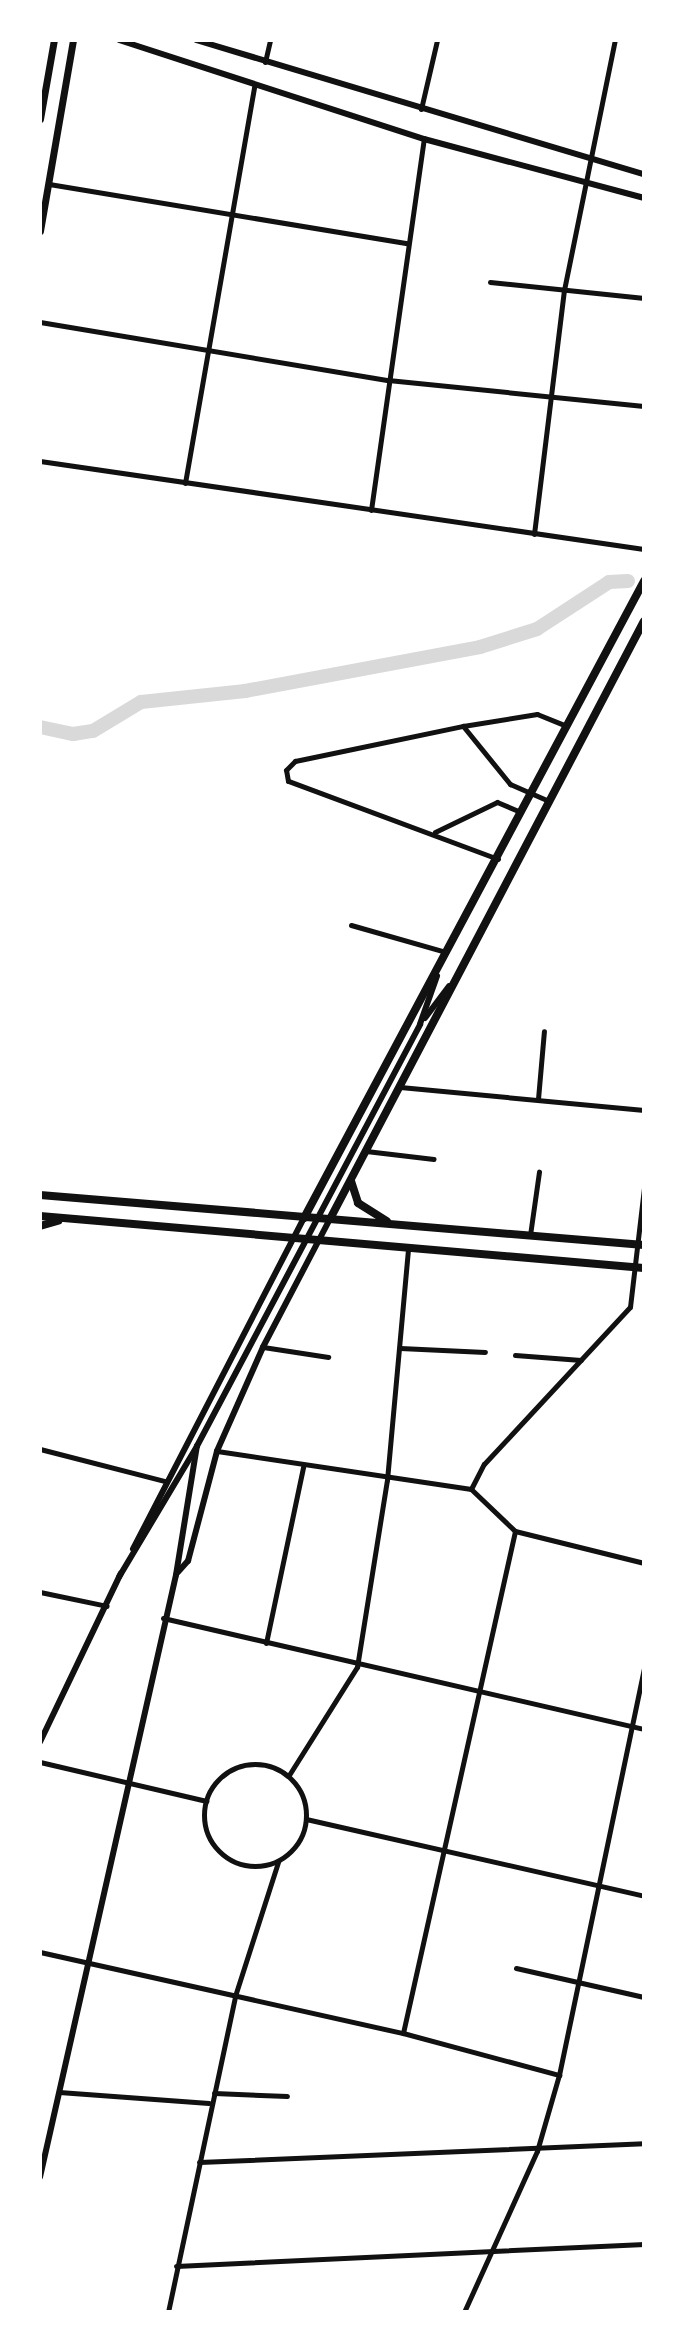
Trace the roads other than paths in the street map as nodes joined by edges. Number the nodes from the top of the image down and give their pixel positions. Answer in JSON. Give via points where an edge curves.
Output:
{"nodes":[{"id":1,"x":54,"y":40,"type":"edge"},
{"id":2,"x":73,"y":40,"type":"edge"},
{"id":3,"x":119,"y":40,"type":"edge"},
{"id":4,"x":196,"y":40,"type":"edge"},
{"id":5,"x":270,"y":40,"type":"edge"},
{"id":6,"x":437,"y":40,"type":"edge"},
{"id":7,"x":615,"y":40,"type":"edge"},
{"id":8,"x":265,"y":63,"type":"junction"},
{"id":9,"x":254,"y":86,"type":"junction"},
{"id":10,"x":421,"y":110,"type":"junction"},
{"id":11,"x":40,"y":119,"type":"edge"},
{"id":12,"x":424,"y":139,"type":"junction"},
{"id":13,"x":587,"y":160,"type":"junction"},
{"id":14,"x":644,"y":174,"type":"edge"},
{"id":15,"x":583,"y":181,"type":"junction"},
{"id":16,"x":49,"y":184,"type":"junction"},
{"id":17,"x":644,"y":198,"type":"edge"},
{"id":18,"x":230,"y":214,"type":"junction"},
{"id":19,"x":40,"y":231,"type":"edge"},
{"id":20,"x":407,"y":243,"type":"junction"},
{"id":21,"x":490,"y":282,"type":"dead end"},
{"id":22,"x":564,"y":290,"type":"junction"},
{"id":23,"x":644,"y":298,"type":"edge"},
{"id":24,"x":40,"y":322,"type":"edge"},
{"id":25,"x":209,"y":349,"type":"junction"},
{"id":26,"x":388,"y":380,"type":"junction"},
{"id":27,"x":548,"y":396,"type":"junction"},
{"id":28,"x":644,"y":406,"type":"edge"},
{"id":29,"x":40,"y":461,"type":"edge"},
{"id":30,"x":185,"y":483,"type":"junction"},
{"id":31,"x":371,"y":510,"type":"junction"},
{"id":32,"x":534,"y":534,"type":"junction"},
{"id":33,"x":644,"y":549,"type":"edge"},
{"id":34,"x":644,"y":581,"type":"edge"},
{"id":35,"x":644,"y":621,"type":"edge"},
{"id":36,"x":463,"y":726,"type":"junction"},
{"id":37,"x":567,"y":727,"type":"junction"},
{"id":38,"x":532,"y":793,"type":"junction"},
{"id":39,"x":549,"y":801,"type":"junction"},
{"id":40,"x":521,"y":812,"type":"junction"},
{"id":41,"x":433,"y":832,"type":"junction"},
{"id":42,"x":498,"y":859,"type":"junction"},
{"id":43,"x":351,"y":925,"type":"dead end"},
{"id":44,"x":447,"y":952,"type":"junction"},
{"id":45,"x":440,"y":967,"type":"junction"},
{"id":46,"x":457,"y":976,"type":"junction"},
{"id":47,"x":420,"y":1024,"type":"junction"},
{"id":48,"x":544,"y":1031,"type":"dead end"},
{"id":49,"x":399,"y":1087,"type":"junction"},
{"id":50,"x":538,"y":1099,"type":"junction"},
{"id":51,"x":644,"y":1110,"type":"edge"},
{"id":52,"x":365,"y":1151,"type":"junction"},
{"id":53,"x":434,"y":1159,"type":"dead end"},
{"id":54,"x":539,"y":1172,"type":"dead end"},
{"id":55,"x":351,"y":1179,"type":"junction"},
{"id":56,"x":644,"y":1188,"type":"edge"},
{"id":57,"x":40,"y":1195,"type":"edge"},
{"id":58,"x":40,"y":1216,"type":"edge"},
{"id":59,"x":304,"y":1218,"type":"junction"},
{"id":60,"x":66,"y":1219,"type":"junction"},
{"id":61,"x":330,"y":1219,"type":"junction"},
{"id":62,"x":395,"y":1225,"type":"junction"},
{"id":63,"x":40,"y":1226,"type":"edge"},
{"id":64,"x":530,"y":1235,"type":"junction"},
{"id":65,"x":291,"y":1237,"type":"junction"},
{"id":66,"x":318,"y":1240,"type":"junction"},
{"id":67,"x":642,"y":1245,"type":"edge"},
{"id":68,"x":408,"y":1248,"type":"junction"},
{"id":69,"x":640,"y":1267,"type":"edge"},
{"id":70,"x":263,"y":1347,"type":"junction"},
{"id":71,"x":400,"y":1348,"type":"junction"},
{"id":72,"x":485,"y":1352,"type":"dead end"},
{"id":73,"x":515,"y":1355,"type":"dead end"},
{"id":74,"x":328,"y":1357,"type":"dead end"},
{"id":75,"x":581,"y":1360,"type":"junction"},
{"id":76,"x":197,"y":1446,"type":"junction"},
{"id":77,"x":40,"y":1449,"type":"edge"},
{"id":78,"x":217,"y":1451,"type":"junction"},
{"id":79,"x":303,"y":1467,"type":"junction"},
{"id":80,"x":387,"y":1480,"type":"junction"},
{"id":81,"x":165,"y":1481,"type":"junction"},
{"id":82,"x":471,"y":1489,"type":"junction"},
{"id":83,"x":515,"y":1531,"type":"junction"},
{"id":84,"x":644,"y":1563,"type":"edge"},
{"id":85,"x":176,"y":1575,"type":"junction"},
{"id":86,"x":119,"y":1577,"type":"junction"},
{"id":87,"x":40,"y":1592,"type":"edge"},
{"id":88,"x":108,"y":1606,"type":"junction"},
{"id":89,"x":163,"y":1618,"type":"junction"},
{"id":90,"x":266,"y":1643,"type":"junction"},
{"id":91,"x":357,"y":1667,"type":"junction"},
{"id":92,"x":644,"y":1668,"type":"edge"},
{"id":93,"x":479,"y":1693,"type":"junction"},
{"id":94,"x":632,"y":1726,"type":"junction"},
{"id":95,"x":644,"y":1729,"type":"edge"},
{"id":96,"x":40,"y":1742,"type":"edge"},
{"id":97,"x":40,"y":1762,"type":"edge"},
{"id":98,"x":289,"y":1775,"type":"junction"},
{"id":99,"x":129,"y":1782,"type":"junction"},
{"id":100,"x":206,"y":1801,"type":"junction"},
{"id":101,"x":306,"y":1819,"type":"junction"},
{"id":102,"x":443,"y":1851,"type":"junction"},
{"id":103,"x":278,"y":1862,"type":"junction"},
{"id":104,"x":595,"y":1885,"type":"junction"},
{"id":105,"x":644,"y":1896,"type":"edge"},
{"id":106,"x":40,"y":1952,"type":"edge"},
{"id":107,"x":87,"y":1960,"type":"junction"},
{"id":108,"x":516,"y":1968,"type":"dead end"},
{"id":109,"x":577,"y":1980,"type":"junction"},
{"id":110,"x":235,"y":1996,"type":"junction"},
{"id":111,"x":644,"y":1997,"type":"edge"},
{"id":112,"x":403,"y":2033,"type":"junction"},
{"id":113,"x":559,"y":2075,"type":"junction"},
{"id":114,"x":59,"y":2092,"type":"junction"},
{"id":115,"x":214,"y":2093,"type":"junction"},
{"id":116,"x":287,"y":2096,"type":"dead end"},
{"id":117,"x":209,"y":2103,"type":"junction"},
{"id":118,"x":644,"y":2143,"type":"edge"},
{"id":119,"x":537,"y":2151,"type":"junction"},
{"id":120,"x":199,"y":2162,"type":"junction"},
{"id":121,"x":40,"y":2177,"type":"edge"},
{"id":122,"x":644,"y":2244,"type":"edge"},
{"id":123,"x":492,"y":2253,"type":"junction"},
{"id":124,"x":176,"y":2266,"type":"junction"},
{"id":125,"x":168,"y":2312,"type":"edge"},
{"id":126,"x":464,"y":2312,"type":"edge"}],
"edges":[{"from":1,"to":11,"type":"main road"},
{"from":2,"to":16,"type":"main road"},
{"from":3,"to":9,"type":"street"},
{"from":4,"to":8,"type":"street"},
{"from":5,"to":8,"type":"street"},
{"from":6,"to":10,"type":"street"},
{"from":7,"to":13,"type":"street"},
{"from":8,"to":10,"type":"street"},
{"from":9,"to":12,"type":"street"},
{"from":9,"to":18,"type":"street"},
{"from":10,"to":13,"type":"street"},
{"from":12,"to":15,"type":"street"},
{"from":12,"to":20,"type":"street"},
{"from":13,"to":14,"type":"street"},
{"from":13,"to":15,"type":"street"},
{"from":15,"to":17,"type":"street"},
{"from":15,"to":22,"type":"street"},
{"from":16,"to":18,"type":"street"},
{"from":16,"to":19,"type":"main road"},
{"from":18,"to":20,"type":"street"},
{"from":18,"to":25,"type":"street"},
{"from":20,"to":26,"type":"street"},
{"from":21,"to":22,"type":"street"},
{"from":22,"to":23,"type":"street"},
{"from":22,"to":27,"type":"street"},
{"from":24,"to":25,"type":"street"},
{"from":25,"to":26,"type":"street"},
{"from":25,"to":30,"type":"street"},
{"from":26,"to":27,"type":"street"},
{"from":26,"to":31,"type":"street"},
{"from":27,"to":28,"type":"street"},
{"from":27,"to":32,"type":"street"},
{"from":29,"to":30,"type":"street"},
{"from":30,"to":31,"type":"street"},
{"from":31,"to":32,"type":"street"},
{"from":32,"to":33,"type":"street"},
{"from":34,"to":37,"type":"main road"},
{"from":35,"to":39,"type":"main road"},
{"from":36,"to":37,"type":"street","via":[[537,714]]},
{"from":36,"to":38,"type":"street","via":[[510,784]]},
{"from":36,"to":41,"type":"street","via":[[295,761],[286,770],[288,781]]},
{"from":37,"to":38,"type":"main road"},
{"from":38,"to":39,"type":"street"},
{"from":38,"to":40,"type":"main road"},
{"from":39,"to":46,"type":"main road"},
{"from":40,"to":41,"type":"street","via":[[497,802]]},
{"from":40,"to":42,"type":"main road"},
{"from":41,"to":42,"type":"street"},
{"from":42,"to":44,"type":"main road"},
{"from":43,"to":44,"type":"street"},
{"from":44,"to":45,"type":"main road"},
{"from":45,"to":47,"type":"street"},
{"from":45,"to":59,"type":"main road"},
{"from":46,"to":47,"type":"street"},
{"from":46,"to":49,"type":"main road"},
{"from":47,"to":76,"type":"street"},
{"from":48,"to":50,"type":"street"},
{"from":49,"to":50,"type":"street"},
{"from":49,"to":52,"type":"main road"},
{"from":50,"to":51,"type":"street"},
{"from":52,"to":53,"type":"street"},
{"from":52,"to":55,"type":"main road"},
{"from":54,"to":64,"type":"street"},
{"from":55,"to":61,"type":"main road"},
{"from":55,"to":62,"type":"main road","via":[[367,1212]]},
{"from":56,"to":67,"type":"street"},
{"from":57,"to":59,"type":"main road"},
{"from":58,"to":60,"type":"main road"},
{"from":59,"to":61,"type":"main road"},
{"from":59,"to":65,"type":"street"},
{"from":60,"to":63,"type":"main road"},
{"from":60,"to":65,"type":"main road"},
{"from":61,"to":62,"type":"main road"},
{"from":61,"to":66,"type":"street"},
{"from":62,"to":64,"type":"main road"},
{"from":64,"to":67,"type":"main road"},
{"from":65,"to":66,"type":"main road"},
{"from":65,"to":81,"type":"street"},
{"from":66,"to":68,"type":"main road"},
{"from":66,"to":70,"type":"street"},
{"from":67,"to":69,"type":"street"},
{"from":68,"to":69,"type":"main road"},
{"from":68,"to":71,"type":"street"},
{"from":69,"to":75,"type":"street","via":[[630,1307]]},
{"from":70,"to":74,"type":"street"},
{"from":70,"to":78,"type":"street"},
{"from":71,"to":72,"type":"street"},
{"from":71,"to":80,"type":"street"},
{"from":73,"to":75,"type":"street"},
{"from":75,"to":82,"type":"street","via":[[484,1464]]},
{"from":76,"to":85,"type":"street"},
{"from":76,"to":86,"type":"street"},
{"from":77,"to":81,"type":"street"},
{"from":78,"to":79,"type":"street"},
{"from":78,"to":85,"type":"street","via":[[188,1561]]},
{"from":79,"to":80,"type":"street"},
{"from":79,"to":90,"type":"street"},
{"from":80,"to":82,"type":"street"},
{"from":80,"to":91,"type":"street"},
{"from":81,"to":86,"type":"street"},
{"from":82,"to":83,"type":"street"},
{"from":83,"to":84,"type":"street"},
{"from":83,"to":93,"type":"street"},
{"from":85,"to":89,"type":"street"},
{"from":86,"to":88,"type":"street"},
{"from":87,"to":88,"type":"street"},
{"from":88,"to":96,"type":"street"},
{"from":89,"to":90,"type":"street"},
{"from":89,"to":99,"type":"street"},
{"from":90,"to":91,"type":"street"},
{"from":91,"to":93,"type":"street"},
{"from":91,"to":98,"type":"street"},
{"from":92,"to":94,"type":"street"},
{"from":93,"to":94,"type":"street"},
{"from":93,"to":102,"type":"street"},
{"from":94,"to":95,"type":"street"},
{"from":94,"to":104,"type":"street"},
{"from":97,"to":99,"type":"street"},
{"from":98,"to":100,"type":"street","via":[[257,1764],[240,1766],[225,1774]]},
{"from":98,"to":101,"type":"street","via":[[302,1795]]},
{"from":99,"to":100,"type":"street"},
{"from":99,"to":107,"type":"street"},
{"from":100,"to":103,"type":"street","via":[[207,1830],[223,1855],[241,1865]]},
{"from":101,"to":102,"type":"street"},
{"from":101,"to":103,"type":"street","via":[[297,1844]]},
{"from":102,"to":104,"type":"street"},
{"from":102,"to":112,"type":"street"},
{"from":103,"to":110,"type":"street"},
{"from":104,"to":105,"type":"street"},
{"from":104,"to":109,"type":"street"},
{"from":106,"to":107,"type":"street"},
{"from":107,"to":110,"type":"street"},
{"from":107,"to":114,"type":"street"},
{"from":108,"to":109,"type":"street"},
{"from":109,"to":111,"type":"street"},
{"from":109,"to":113,"type":"street"},
{"from":110,"to":112,"type":"street"},
{"from":110,"to":115,"type":"street"},
{"from":112,"to":113,"type":"street"},
{"from":113,"to":119,"type":"street"},
{"from":114,"to":117,"type":"street"},
{"from":114,"to":121,"type":"street"},
{"from":115,"to":116,"type":"street"},
{"from":115,"to":117,"type":"street"},
{"from":117,"to":120,"type":"street"},
{"from":118,"to":119,"type":"street"},
{"from":119,"to":120,"type":"street"},
{"from":119,"to":123,"type":"street"},
{"from":120,"to":124,"type":"street"},
{"from":122,"to":123,"type":"street"},
{"from":123,"to":124,"type":"street"},
{"from":123,"to":126,"type":"street"},
{"from":124,"to":125,"type":"street"}]}
